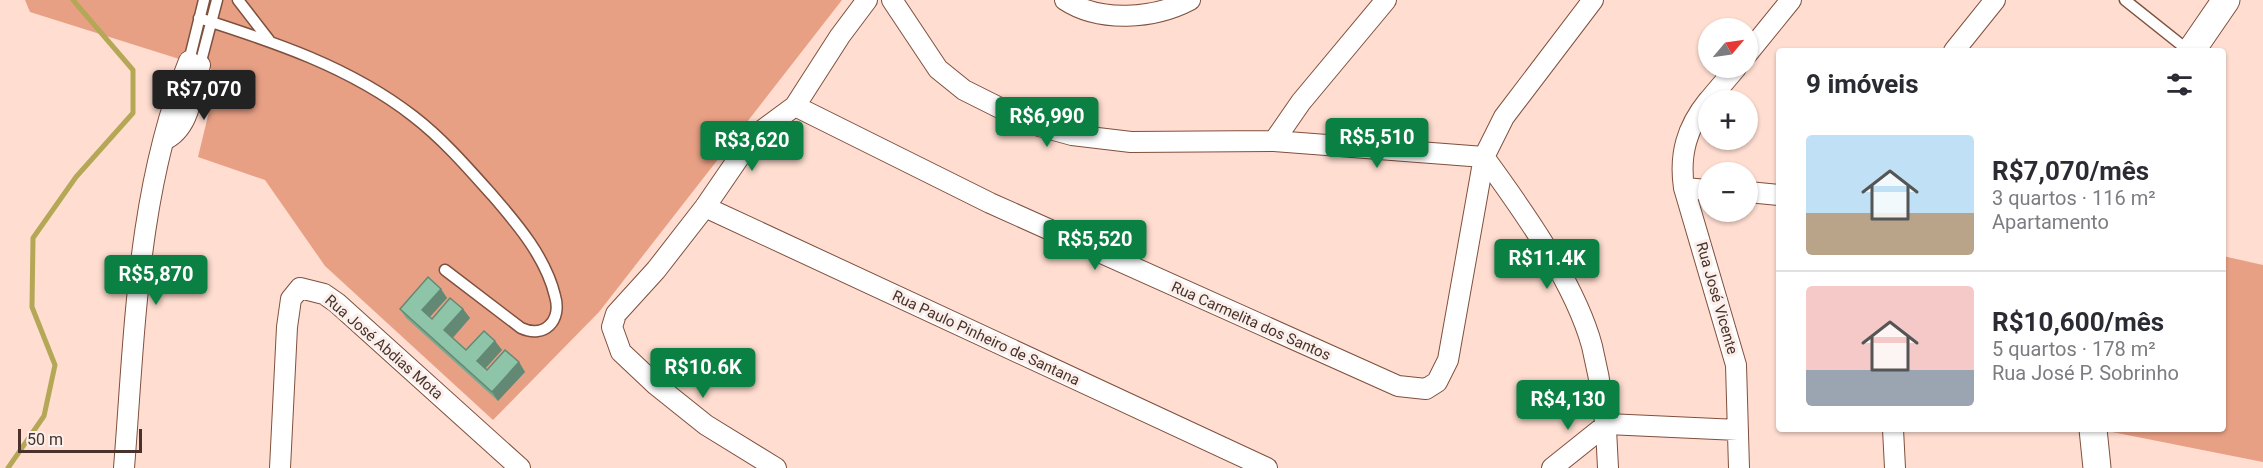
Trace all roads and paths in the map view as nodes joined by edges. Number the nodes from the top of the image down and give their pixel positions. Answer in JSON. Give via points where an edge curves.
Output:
{"nodes":[{"id":1,"x":204,"y":0,"type":"edge"},
{"id":2,"x":217,"y":0,"type":"edge"},
{"id":3,"x":238,"y":0,"type":"edge"},
{"id":4,"x":867,"y":0,"type":"edge"},
{"id":5,"x":892,"y":0,"type":"edge"},
{"id":6,"x":1065,"y":0,"type":"edge"},
{"id":7,"x":1190,"y":0,"type":"edge"},
{"id":8,"x":1386,"y":0,"type":"edge"},
{"id":9,"x":1593,"y":0,"type":"edge"},
{"id":10,"x":1791,"y":0,"type":"edge"},
{"id":11,"x":1995,"y":0,"type":"edge"},
{"id":12,"x":2125,"y":0,"type":"edge"},
{"id":13,"x":2226,"y":0,"type":"edge"},
{"id":14,"x":199,"y":18,"type":"junction"},
{"id":15,"x":212,"y":22,"type":"junction"},
{"id":16,"x":270,"y":40,"type":"junction"},
{"id":17,"x":1758,"y":41,"type":"edge"},
{"id":18,"x":1956,"y":48,"type":"edge"},
{"id":19,"x":2186,"y":48,"type":"edge"},
{"id":20,"x":2192,"y":48,"type":"edge"},
{"id":21,"x":191,"y":71,"type":"junction"},
{"id":22,"x":1728,"y":78,"type":"edge"},
{"id":23,"x":1718,"y":90,"type":"edge"},
{"id":24,"x":795,"y":106,"type":"junction"},
{"id":25,"x":1698,"y":118,"type":"edge"},
{"id":26,"x":1274,"y":141,"type":"junction"},
{"id":27,"x":1484,"y":157,"type":"junction"},
{"id":28,"x":1684,"y":188,"type":"junction"},
{"id":29,"x":1698,"y":189,"type":"edge"},
{"id":30,"x":1758,"y":193,"type":"edge"},
{"id":31,"x":1776,"y":195,"type":"edge"},
{"id":32,"x":705,"y":207,"type":"junction"},
{"id":33,"x":445,"y":270,"type":"dead end"},
{"id":34,"x":1607,"y":424,"type":"junction"},
{"id":35,"x":1738,"y":430,"type":"junction"},
{"id":36,"x":1893,"y":432,"type":"edge"},
{"id":37,"x":2093,"y":432,"type":"edge"},
{"id":38,"x":124,"y":468,"type":"edge"},
{"id":39,"x":280,"y":468,"type":"edge"},
{"id":40,"x":520,"y":468,"type":"edge"},
{"id":41,"x":776,"y":468,"type":"edge"},
{"id":42,"x":1267,"y":468,"type":"edge"},
{"id":43,"x":1552,"y":468,"type":"edge"},
{"id":44,"x":1608,"y":468,"type":"edge"},
{"id":45,"x":1740,"y":468,"type":"edge"},
{"id":46,"x":1895,"y":468,"type":"edge"},
{"id":47,"x":2097,"y":468,"type":"edge"}],
"edges":[{"from":1,"to":14,"type":"lane"},
{"from":2,"to":15,"type":"lane"},
{"from":3,"to":16,"type":"lane"},
{"from":4,"to":24,"type":"street"},
{"from":5,"to":26,"type":"street","via":[[938,69],[964,90],[1032,124],[1072,135],[1131,142]]},
{"from":6,"to":7,"type":"street","via":[[1087,11],[1128,15],[1158,13]]},
{"from":8,"to":26,"type":"street","via":[[1301,102]]},
{"from":9,"to":27,"type":"street","via":[[1504,117]]},
{"from":10,"to":17,"type":"street"},
{"from":11,"to":18,"type":"street"},
{"from":12,"to":19,"type":"lane"},
{"from":13,"to":20,"type":"main road"},
{"from":14,"to":15,"type":"lane"},
{"from":14,"to":21,"type":"lane"},
{"from":15,"to":16,"type":"lane"},
{"from":15,"to":21,"type":"lane"},
{"from":16,"to":33,"type":"lane","via":[[322,62],[380,94],[453,151],[530,243],[554,290],[555,316],[539,333],[521,328]]},
{"from":21,"to":38,"type":"street","via":[[181,126],[162,141],[140,261]]},
{"from":22,"to":23,"type":"street","name":"Rua José Vicente"},
{"from":24,"to":27,"type":"street","name":"Rua Carmelita dos Santos","via":[[990,202],[1337,360],[1413,389],[1426,389],[1437,382],[1446,367]]},
{"from":24,"to":32,"type":"street","via":[[753,137]]},
{"from":25,"to":28,"type":"street","name":"Rua José Vicente","via":[[1687,136]]},
{"from":26,"to":27,"type":"street"},
{"from":27,"to":34,"type":"street","via":[[1520,207],[1573,298],[1591,344]]},
{"from":28,"to":29,"type":"street"},
{"from":28,"to":35,"type":"street","name":"Rua José Vicente","via":[[1736,364]]},
{"from":30,"to":31,"type":"street"},
{"from":32,"to":41,"type":"street","via":[[616,314],[612,327],[615,344],[656,385],[706,425]]},
{"from":32,"to":42,"type":"street","name":"Rua Paulo Pinheiro de Santana"},
{"from":34,"to":35,"type":"street"},
{"from":34,"to":43,"type":"street"},
{"from":34,"to":44,"type":"street"},
{"from":35,"to":45,"type":"street","name":"Rua José Vicente"},
{"from":36,"to":46,"type":"street"},
{"from":37,"to":47,"type":"main road"},
{"from":39,"to":40,"type":"street","name":"Rua José Abdias Mota","via":[[287,327],[291,299],[300,288],[324,294],[337,303]]}]}
